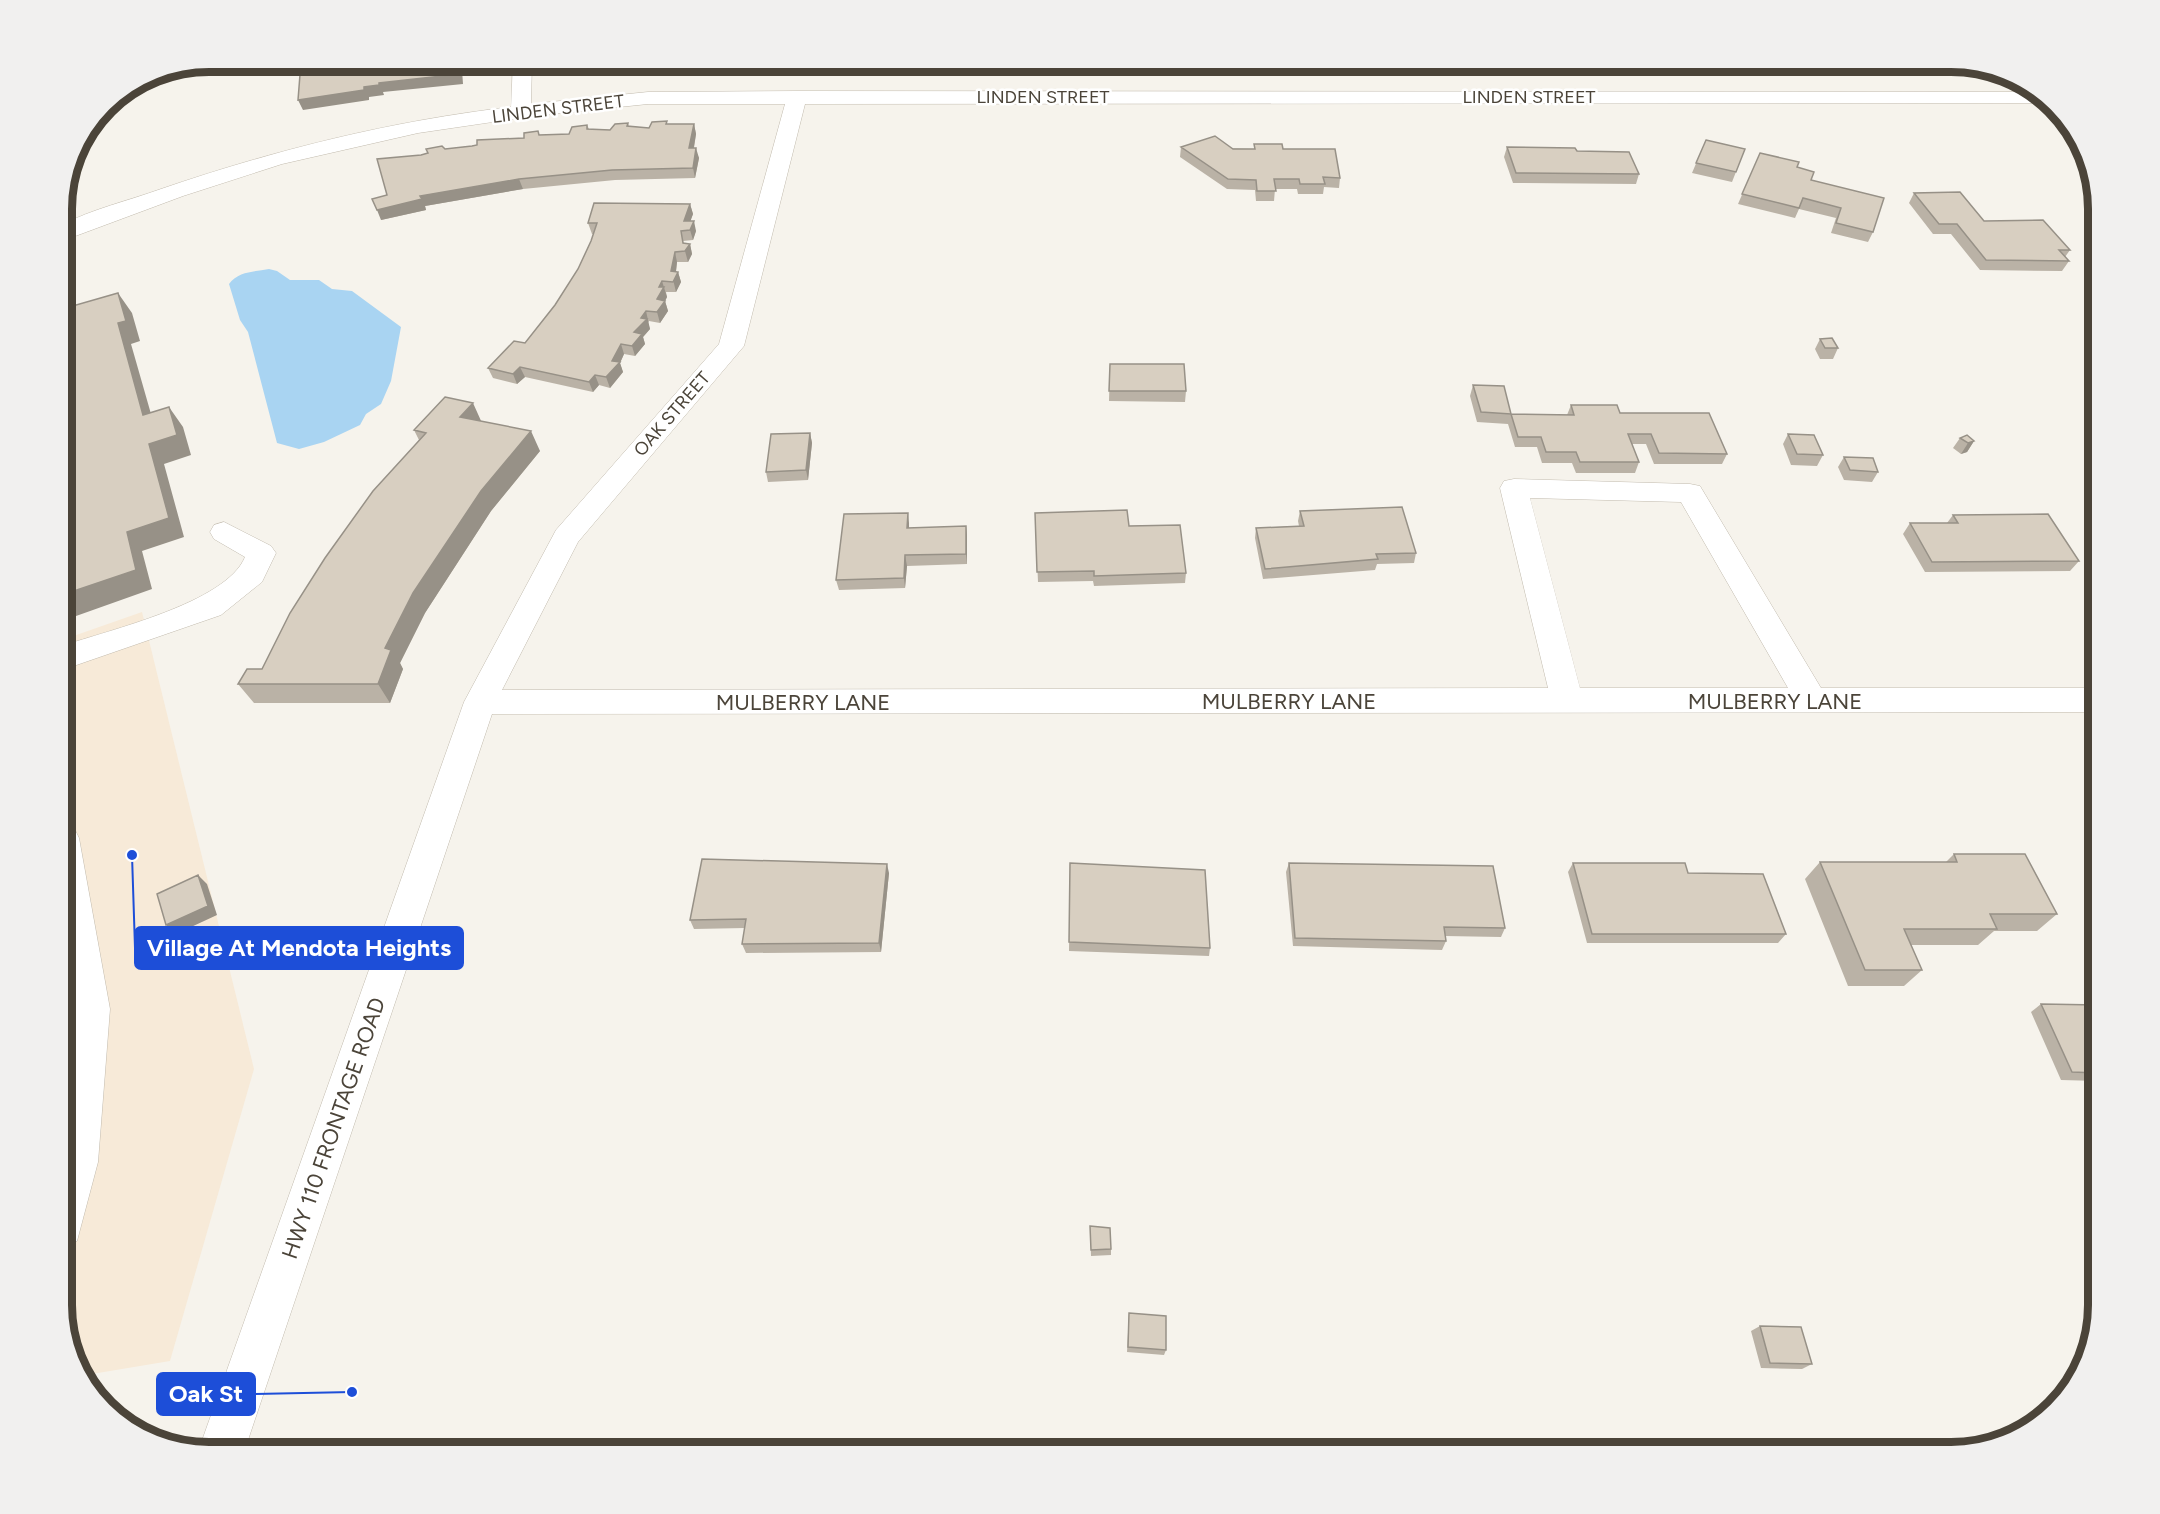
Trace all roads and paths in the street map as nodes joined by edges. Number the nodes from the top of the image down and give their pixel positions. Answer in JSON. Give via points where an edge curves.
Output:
{"nodes":[{"id":1,"x":522,"y":72,"type":"edge"},
{"id":2,"x":797,"y":97,"type":"junction"},
{"id":3,"x":2031,"y":98,"type":"edge"},
{"id":4,"x":521,"y":112,"type":"junction"},
{"id":5,"x":72,"y":229,"type":"edge"},
{"id":6,"x":224,"y":532,"type":"dead end"},
{"id":7,"x":72,"y":655,"type":"edge"},
{"id":8,"x":2088,"y":700,"type":"edge"},
{"id":9,"x":1567,"y":701,"type":"junction"},
{"id":10,"x":1812,"y":701,"type":"junction"},
{"id":11,"x":480,"y":702,"type":"junction"},
{"id":12,"x":72,"y":897,"type":"edge"},
{"id":13,"x":72,"y":1186,"type":"edge"},
{"id":14,"x":224,"y":1442,"type":"edge"}],
"edges":[{"from":1,"to":4,"type":"street"},
{"from":2,"to":3,"type":"street","name":"LINDEN STREET"},
{"from":2,"to":4,"type":"street","name":"LINDEN STREET","via":[[648,98]]},
{"from":2,"to":11,"type":"street","name":"OAK STREET","via":[[731,346],[566,537]]},
{"from":4,"to":5,"type":"street","name":"LINDEN STREET","via":[[342,142]]},
{"from":6,"to":7,"type":"street","via":[[261,553],[252,575],[210,607]]},
{"from":8,"to":10,"type":"street","name":"MULBERRY LANE"},
{"from":9,"to":10,"type":"street","name":"MULBERRY LANE"},
{"from":9,"to":10,"type":"street","via":[[1514,488],[1690,493]]},
{"from":9,"to":11,"type":"street","name":"MULBERRY LANE"},
{"from":11,"to":14,"type":"street","name":"HWY 110 FRONTAGE ROAD"},
{"from":12,"to":13,"type":"street","via":[[91,1009],[78,1162]]}]}
